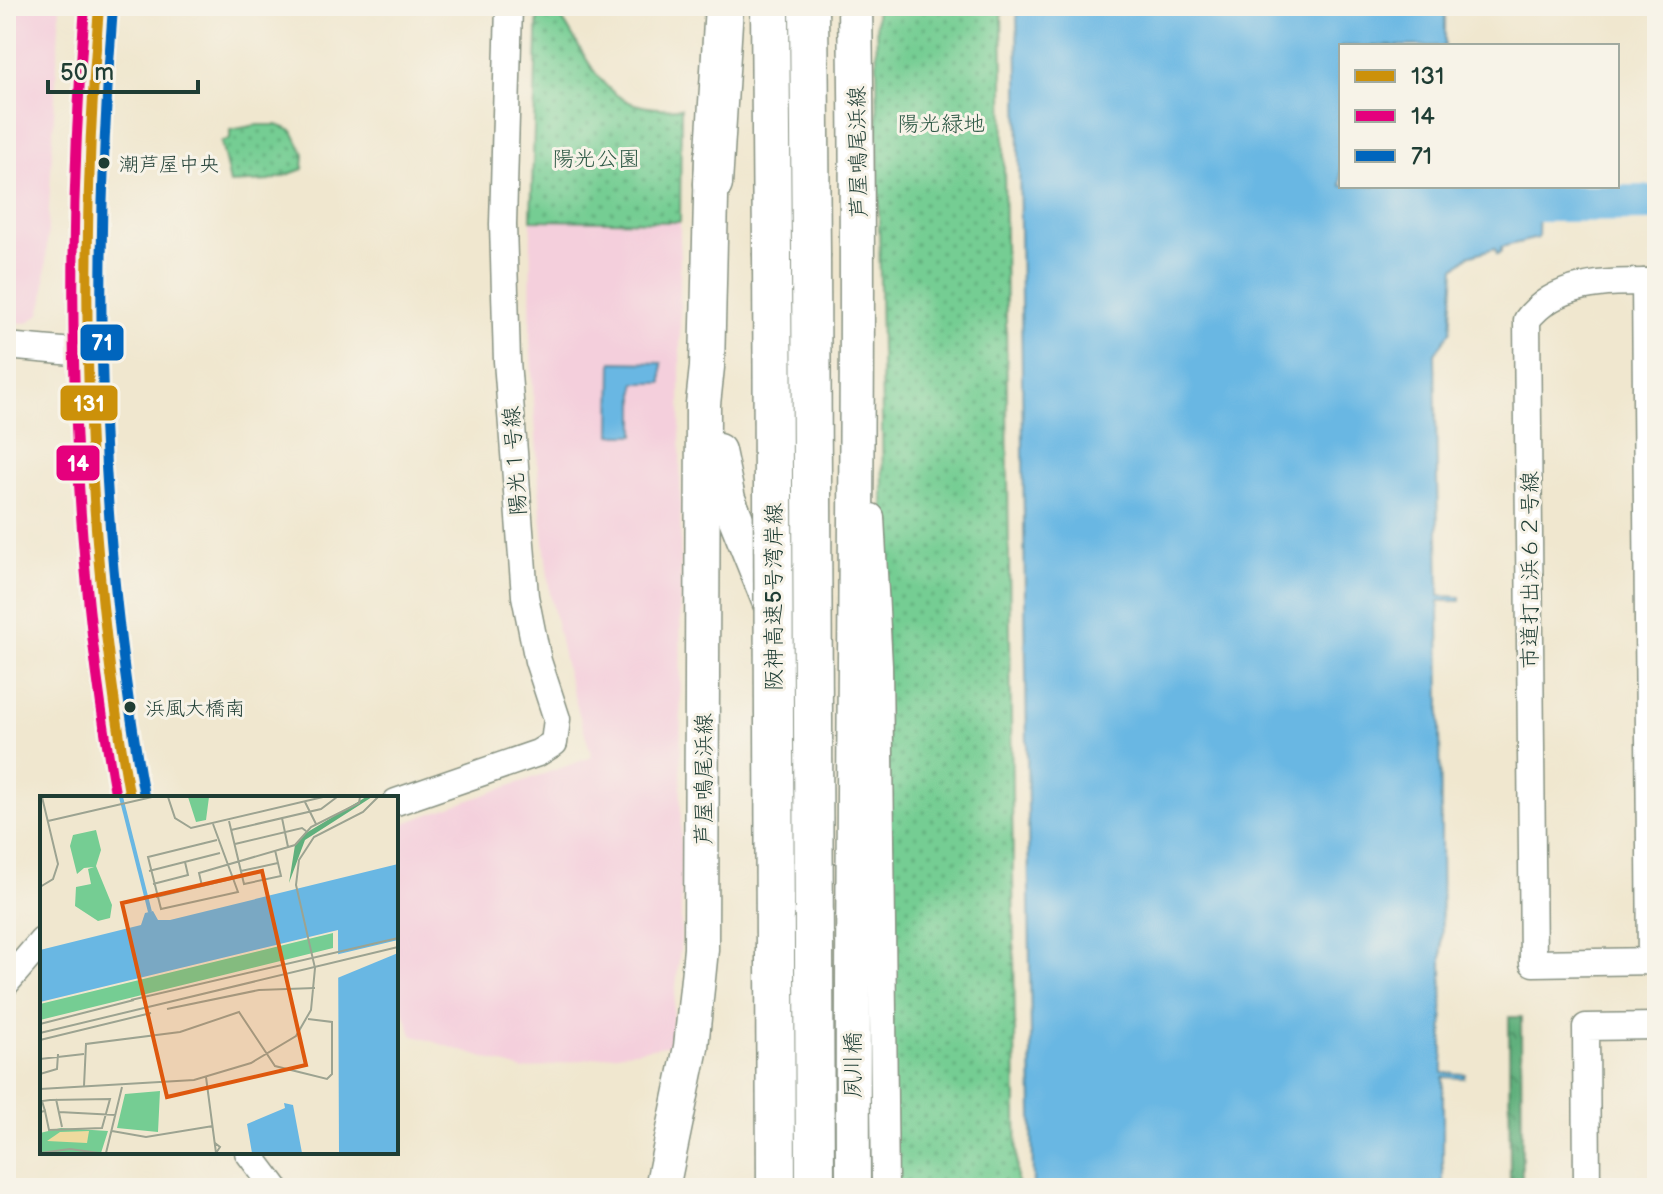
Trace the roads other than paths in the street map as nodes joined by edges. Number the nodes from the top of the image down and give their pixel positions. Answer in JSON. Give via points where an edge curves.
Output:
{"nodes":[{"id":1,"x":99,"y":6,"type":"edge"},
{"id":2,"x":509,"y":6,"type":"edge"},
{"id":3,"x":710,"y":6,"type":"edge"},
{"id":4,"x":724,"y":6,"type":"edge"},
{"id":5,"x":770,"y":6,"type":"edge"},
{"id":6,"x":809,"y":6,"type":"edge"},
{"id":7,"x":855,"y":6,"type":"edge"},
{"id":8,"x":713,"y":184,"type":"junction"},
{"id":9,"x":1651,"y":282,"type":"edge"},
{"id":10,"x":860,"y":298,"type":"junction"},
{"id":11,"x":6,"y":346,"type":"edge"},
{"id":12,"x":85,"y":353,"type":"junction"},
{"id":13,"x":707,"y":367,"type":"junction"},
{"id":14,"x":1653,"y":676,"type":"edge"},
{"id":15,"x":130,"y":796,"type":"edge"},
{"id":16,"x":398,"y":801,"type":"edge"},
{"id":17,"x":852,"y":826,"type":"junction"},
{"id":18,"x":852,"y":941,"type":"joint"},
{"id":19,"x":40,"y":943,"type":"edge"},
{"id":20,"x":1654,"y":961,"type":"edge"},
{"id":21,"x":774,"y":980,"type":"junction"},
{"id":22,"x":6,"y":983,"type":"edge"},
{"id":23,"x":1657,"y":1026,"type":"edge"},
{"id":24,"x":250,"y":1154,"type":"edge"},
{"id":25,"x":275,"y":1188,"type":"edge"},
{"id":26,"x":662,"y":1188,"type":"edge"},
{"id":27,"x":766,"y":1188,"type":"edge"},
{"id":28,"x":776,"y":1188,"type":"edge"},
{"id":29,"x":815,"y":1188,"type":"edge"},
{"id":30,"x":853,"y":1188,"type":"edge"},
{"id":31,"x":885,"y":1188,"type":"edge"},
{"id":32,"x":1587,"y":1188,"type":"edge"}],
"edges":[{"from":1,"to":12,"type":"street","via":[[87,144]]},
{"from":2,"to":16,"type":"street","name":"陽光１号線","via":[[503,224],[507,361],[525,596],[557,719],[554,743]]},
{"from":3,"to":8,"type":"main road","name":"芦屋鳴尾浜線"},
{"from":4,"to":8,"type":"highway"},
{"from":5,"to":21,"type":"highway","name":"阪神高速5号湾岸線","bridge":true},
{"from":6,"to":29,"type":"highway","name":"阪神高速5号湾岸線","bridge":true},
{"from":7,"to":10,"type":"main road","name":"芦屋鳴尾浜線"},
{"from":8,"to":13,"type":"main road","name":"芦屋鳴尾浜線"},
{"from":9,"to":14,"type":"street"},
{"from":9,"to":20,"type":"street","name":"市道打出浜６２号線","via":[[1594,282],[1540,302],[1527,320],[1533,963]]},
{"from":10,"to":17,"type":"main road","name":"芦屋鳴尾浜線"},
{"from":10,"to":31,"type":"street","via":[[879,666]]},
{"from":11,"to":12,"type":"street"},
{"from":12,"to":15,"type":"street","via":[[100,578]]},
{"from":13,"to":17,"type":"main road","name":"芦屋鳴尾浜線","via":[[728,499],[841,779]]},
{"from":13,"to":26,"type":"main road","name":"芦屋鳴尾浜線","via":[[701,949],[691,1047]]},
{"from":14,"to":20,"type":"street"},
{"from":17,"to":18,"type":"main road","name":"芦屋鳴尾浜線"},
{"from":18,"to":30,"type":"main road","name":"夙川橋"},
{"from":19,"to":22,"type":"street"},
{"from":21,"to":27,"type":"highway","bridge":true,"via":[[766,1074]]},
{"from":21,"to":28,"type":"highway","name":"阪神高速5号湾岸線","bridge":true},
{"from":23,"to":32,"type":"street","via":[[1586,1027]]},
{"from":24,"to":25,"type":"street"}]}
